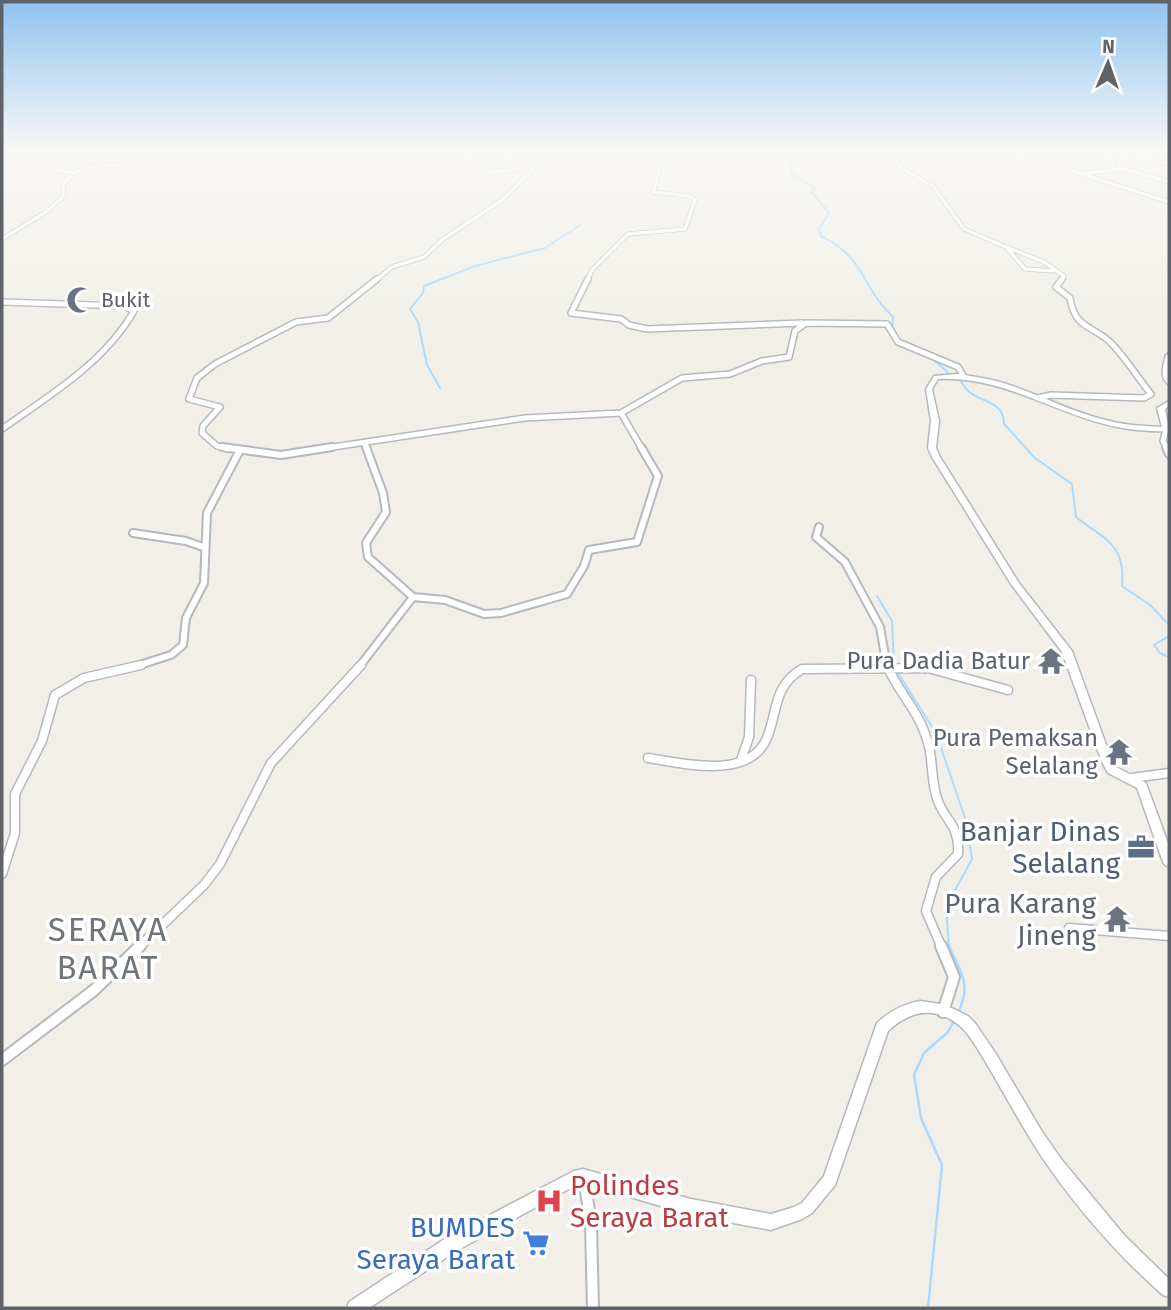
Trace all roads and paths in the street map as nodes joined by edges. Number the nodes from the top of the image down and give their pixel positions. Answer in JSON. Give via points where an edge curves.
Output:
{"nodes":[{"id":1,"x":45,"y":210,"type":"edge"},
{"id":2,"x":487,"y":210,"type":"edge"},
{"id":3,"x":692,"y":210,"type":"edge"},
{"id":4,"x":948,"y":210,"type":"edge"},
{"id":5,"x":2,"y":239,"type":"edge"},
{"id":6,"x":1006,"y":247,"type":"junction"},
{"id":7,"x":1054,"y":271,"type":"junction"},
{"id":8,"x":2,"y":302,"type":"edge"},
{"id":9,"x":806,"y":323,"type":"junction"},
{"id":10,"x":1169,"y":355,"type":"edge"},
{"id":11,"x":964,"y":377,"type":"junction"},
{"id":12,"x":1169,"y":383,"type":"edge"},
{"id":13,"x":1038,"y":398,"type":"junction"},
{"id":14,"x":1169,"y":403,"type":"edge"},
{"id":15,"x":621,"y":413,"type":"junction"},
{"id":16,"x":2,"y":429,"type":"edge"},
{"id":17,"x":1167,"y":429,"type":"edge"},
{"id":18,"x":365,"y":443,"type":"junction"},
{"id":19,"x":239,"y":452,"type":"junction"},
{"id":20,"x":1169,"y":454,"type":"edge"},
{"id":21,"x":819,"y":527,"type":"dead end"},
{"id":22,"x":133,"y":533,"type":"dead end"},
{"id":23,"x":203,"y":547,"type":"junction"},
{"id":24,"x":413,"y":597,"type":"junction"},
{"id":25,"x":887,"y":667,"type":"junction"},
{"id":26,"x":751,"y":680,"type":"dead end"},
{"id":27,"x":1008,"y":690,"type":"dead end"},
{"id":28,"x":648,"y":758,"type":"dead end"},
{"id":29,"x":739,"y":763,"type":"junction"},
{"id":30,"x":1169,"y":773,"type":"edge"},
{"id":31,"x":1132,"y":778,"type":"junction"},
{"id":32,"x":1169,"y":859,"type":"edge"},
{"id":33,"x":2,"y":874,"type":"edge"},
{"id":34,"x":1069,"y":928,"type":"dead end"},
{"id":35,"x":1169,"y":936,"type":"edge"},
{"id":36,"x":944,"y":1012,"type":"junction"},
{"id":37,"x":2,"y":1060,"type":"edge"},
{"id":38,"x":583,"y":1176,"type":"junction"},
{"id":39,"x":1169,"y":1289,"type":"edge"},
{"id":40,"x":355,"y":1308,"type":"edge"},
{"id":41,"x":593,"y":1308,"type":"edge"}],
"edges":[{"from":1,"to":5,"type":"street"},
{"from":2,"to":19,"type":"street","via":[[424,257],[390,268],[328,318],[296,322],[222,359],[195,382],[189,399],[220,407],[203,426],[204,436],[217,446]]},
{"from":3,"to":9,"type":"street","via":[[685,229],[628,234],[592,270],[571,313],[621,319],[629,326],[647,329]]},
{"from":4,"to":6,"type":"street","via":[[962,228]]},
{"from":6,"to":7,"type":"street","via":[[1044,262]]},
{"from":6,"to":7,"type":"street","via":[[1026,269]]},
{"from":7,"to":13,"type":"street","via":[[1064,277],[1056,287],[1070,298],[1077,319],[1111,342],[1152,396]]},
{"from":8,"to":16,"type":"street","via":[[110,305],[134,310],[114,342],[74,378]]},
{"from":9,"to":11,"type":"street","via":[[887,324],[898,342],[958,367]]},
{"from":9,"to":15,"type":"street","via":[[795,331],[789,357],[762,361],[730,374],[682,378]]},
{"from":10,"to":12,"type":"street","via":[[1165,372]]},
{"from":11,"to":13,"type":"street"},
{"from":11,"to":31,"type":"street","via":[[936,377],[929,385],[935,421],[932,448],[1015,584],[1067,651],[1110,768]]},
{"from":13,"to":17,"type":"street","via":[[1110,424]]},
{"from":14,"to":17,"type":"street","via":[[1161,408]]},
{"from":15,"to":18,"type":"street","via":[[525,418]]},
{"from":15,"to":24,"type":"street","via":[[632,440],[651,460],[658,476],[637,542],[591,548],[570,592],[501,614]]},
{"from":17,"to":20,"type":"street","via":[[1163,441]]},
{"from":18,"to":19,"type":"street","via":[[281,455]]},
{"from":18,"to":24,"type":"street","via":[[383,486],[385,511],[369,535],[365,551]]},
{"from":19,"to":23,"type":"street","via":[[207,513]]},
{"from":21,"to":25,"type":"street","via":[[816,537],[845,562],[880,627]]},
{"from":22,"to":23,"type":"street"},
{"from":23,"to":33,"type":"street","via":[[204,583],[186,618],[185,641],[179,649],[85,678],[55,695],[42,741],[18,787],[15,833]]},
{"from":24,"to":37,"type":"street","via":[[368,657],[271,763],[220,864],[204,885],[93,991]]},
{"from":25,"to":27,"type":"street","via":[[928,668]]},
{"from":25,"to":29,"type":"street","via":[[795,672],[775,700],[765,744]]},
{"from":25,"to":36,"type":"street","via":[[923,727],[933,755],[936,796],[959,836],[958,854],[936,877],[926,911],[954,982]]},
{"from":26,"to":29,"type":"street","via":[[749,737]]},
{"from":28,"to":29,"type":"street","via":[[725,766]]},
{"from":30,"to":31,"type":"street"},
{"from":31,"to":32,"type":"street","via":[[1142,786]]},
{"from":34,"to":35,"type":"street"},
{"from":36,"to":38,"type":"street","via":[[911,1007],[882,1027],[830,1180],[797,1214],[771,1222],[691,1207]]},
{"from":36,"to":39,"type":"street","via":[[966,1021],[1043,1146],[1122,1243]]},
{"from":38,"to":40,"type":"street","via":[[452,1244]]},
{"from":38,"to":41,"type":"street","via":[[591,1224]]}]}
